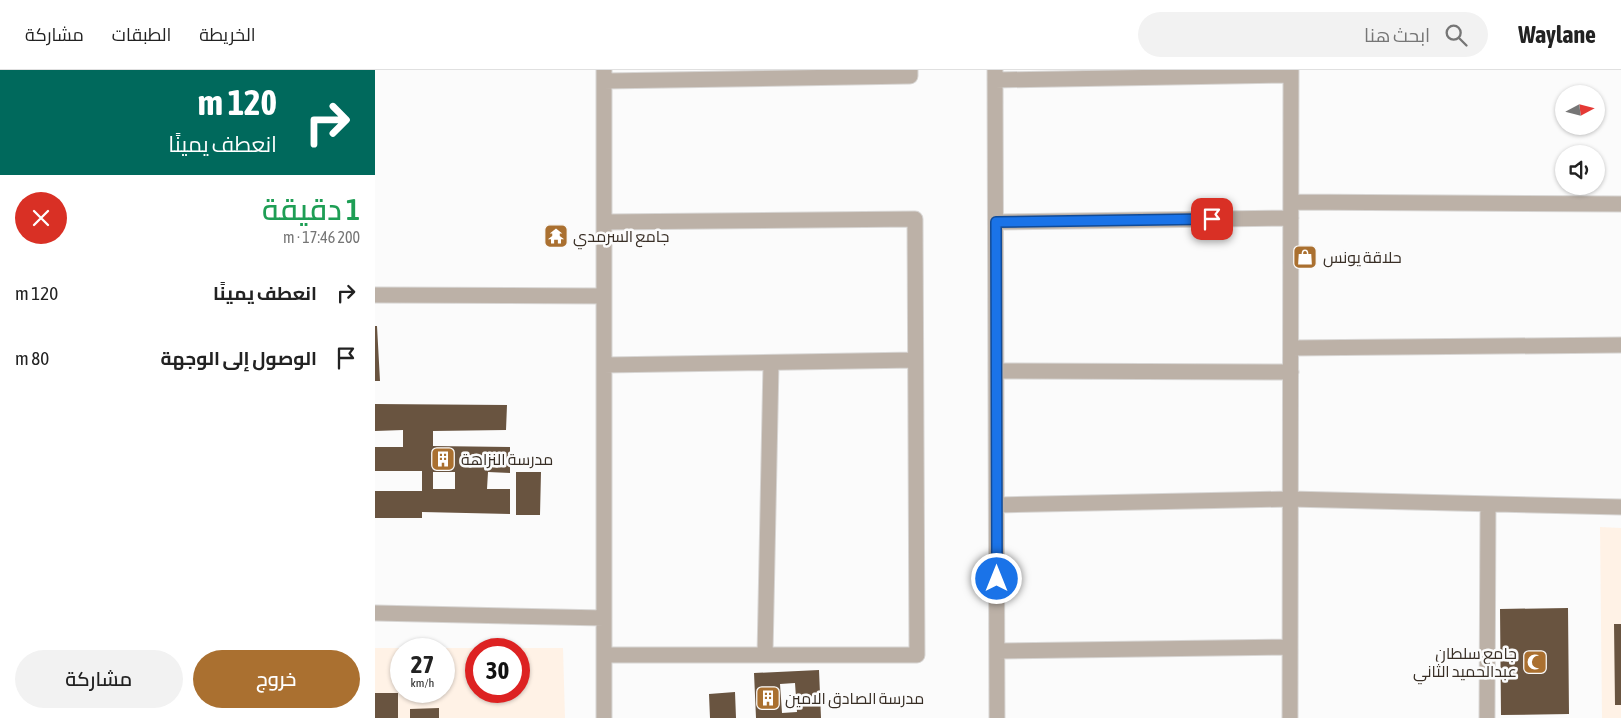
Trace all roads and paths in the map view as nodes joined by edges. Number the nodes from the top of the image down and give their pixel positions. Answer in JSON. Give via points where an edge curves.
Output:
{"nodes":[{"id":1,"x":909,"y":70,"type":"edge"},
{"id":2,"x":1291,"y":72,"type":"edge"},
{"id":3,"x":995,"y":75,"type":"edge"},
{"id":4,"x":604,"y":76,"type":"edge"},
{"id":5,"x":1291,"y":202,"type":"junction"},
{"id":6,"x":1621,"y":204,"type":"edge"},
{"id":7,"x":1291,"y":218,"type":"junction"},
{"id":8,"x":604,"y":222,"type":"junction"},
{"id":9,"x":996,"y":222,"type":"junction"},
{"id":10,"x":375,"y":295,"type":"edge"},
{"id":11,"x":604,"y":296,"type":"junction"},
{"id":12,"x":1621,"y":345,"type":"edge"},
{"id":13,"x":1291,"y":348,"type":"junction"},
{"id":14,"x":915,"y":360,"type":"junction"},
{"id":15,"x":771,"y":363,"type":"junction"},
{"id":16,"x":604,"y":365,"type":"junction"},
{"id":17,"x":996,"y":371,"type":"junction"},
{"id":18,"x":1291,"y":372,"type":"junction"},
{"id":19,"x":1290,"y":499,"type":"junction"},
{"id":20,"x":1488,"y":504,"type":"junction"},
{"id":21,"x":997,"y":505,"type":"junction"},
{"id":22,"x":1621,"y":507,"type":"edge"},
{"id":23,"x":375,"y":613,"type":"edge"},
{"id":24,"x":604,"y":618,"type":"junction"},
{"id":25,"x":1290,"y":647,"type":"junction"},
{"id":26,"x":997,"y":651,"type":"junction"},
{"id":27,"x":604,"y":655,"type":"junction"},
{"id":28,"x":765,"y":655,"type":"junction"},
{"id":29,"x":604,"y":718,"type":"edge"},
{"id":30,"x":997,"y":718,"type":"edge"},
{"id":31,"x":1290,"y":718,"type":"edge"},
{"id":32,"x":1487,"y":718,"type":"edge"}],
"edges":[{"from":1,"to":4,"type":"street","via":[[909,76]]},
{"from":2,"to":3,"type":"street"},
{"from":2,"to":5,"type":"street"},
{"from":3,"to":9,"type":"street"},
{"from":4,"to":8,"type":"street"},
{"from":5,"to":6,"type":"street"},
{"from":5,"to":7,"type":"street"},
{"from":7,"to":9,"type":"street"},
{"from":7,"to":13,"type":"street"},
{"from":8,"to":11,"type":"street"},
{"from":8,"to":14,"type":"street","via":[[915,219]]},
{"from":9,"to":17,"type":"street"},
{"from":10,"to":11,"type":"street"},
{"from":11,"to":16,"type":"street"},
{"from":12,"to":13,"type":"street"},
{"from":13,"to":18,"type":"street"},
{"from":14,"to":15,"type":"street"},
{"from":14,"to":28,"type":"street","via":[[917,655]]},
{"from":15,"to":16,"type":"street"},
{"from":15,"to":28,"type":"street"},
{"from":16,"to":24,"type":"street"},
{"from":17,"to":18,"type":"street"},
{"from":17,"to":21,"type":"street"},
{"from":18,"to":19,"type":"street"},
{"from":19,"to":20,"type":"street"},
{"from":19,"to":21,"type":"street"},
{"from":19,"to":25,"type":"street"},
{"from":20,"to":22,"type":"street"},
{"from":20,"to":32,"type":"street"},
{"from":21,"to":26,"type":"street"},
{"from":23,"to":24,"type":"street"},
{"from":24,"to":27,"type":"street"},
{"from":25,"to":26,"type":"street"},
{"from":25,"to":31,"type":"street"},
{"from":26,"to":30,"type":"street"},
{"from":27,"to":28,"type":"street"},
{"from":27,"to":29,"type":"street"}]}
